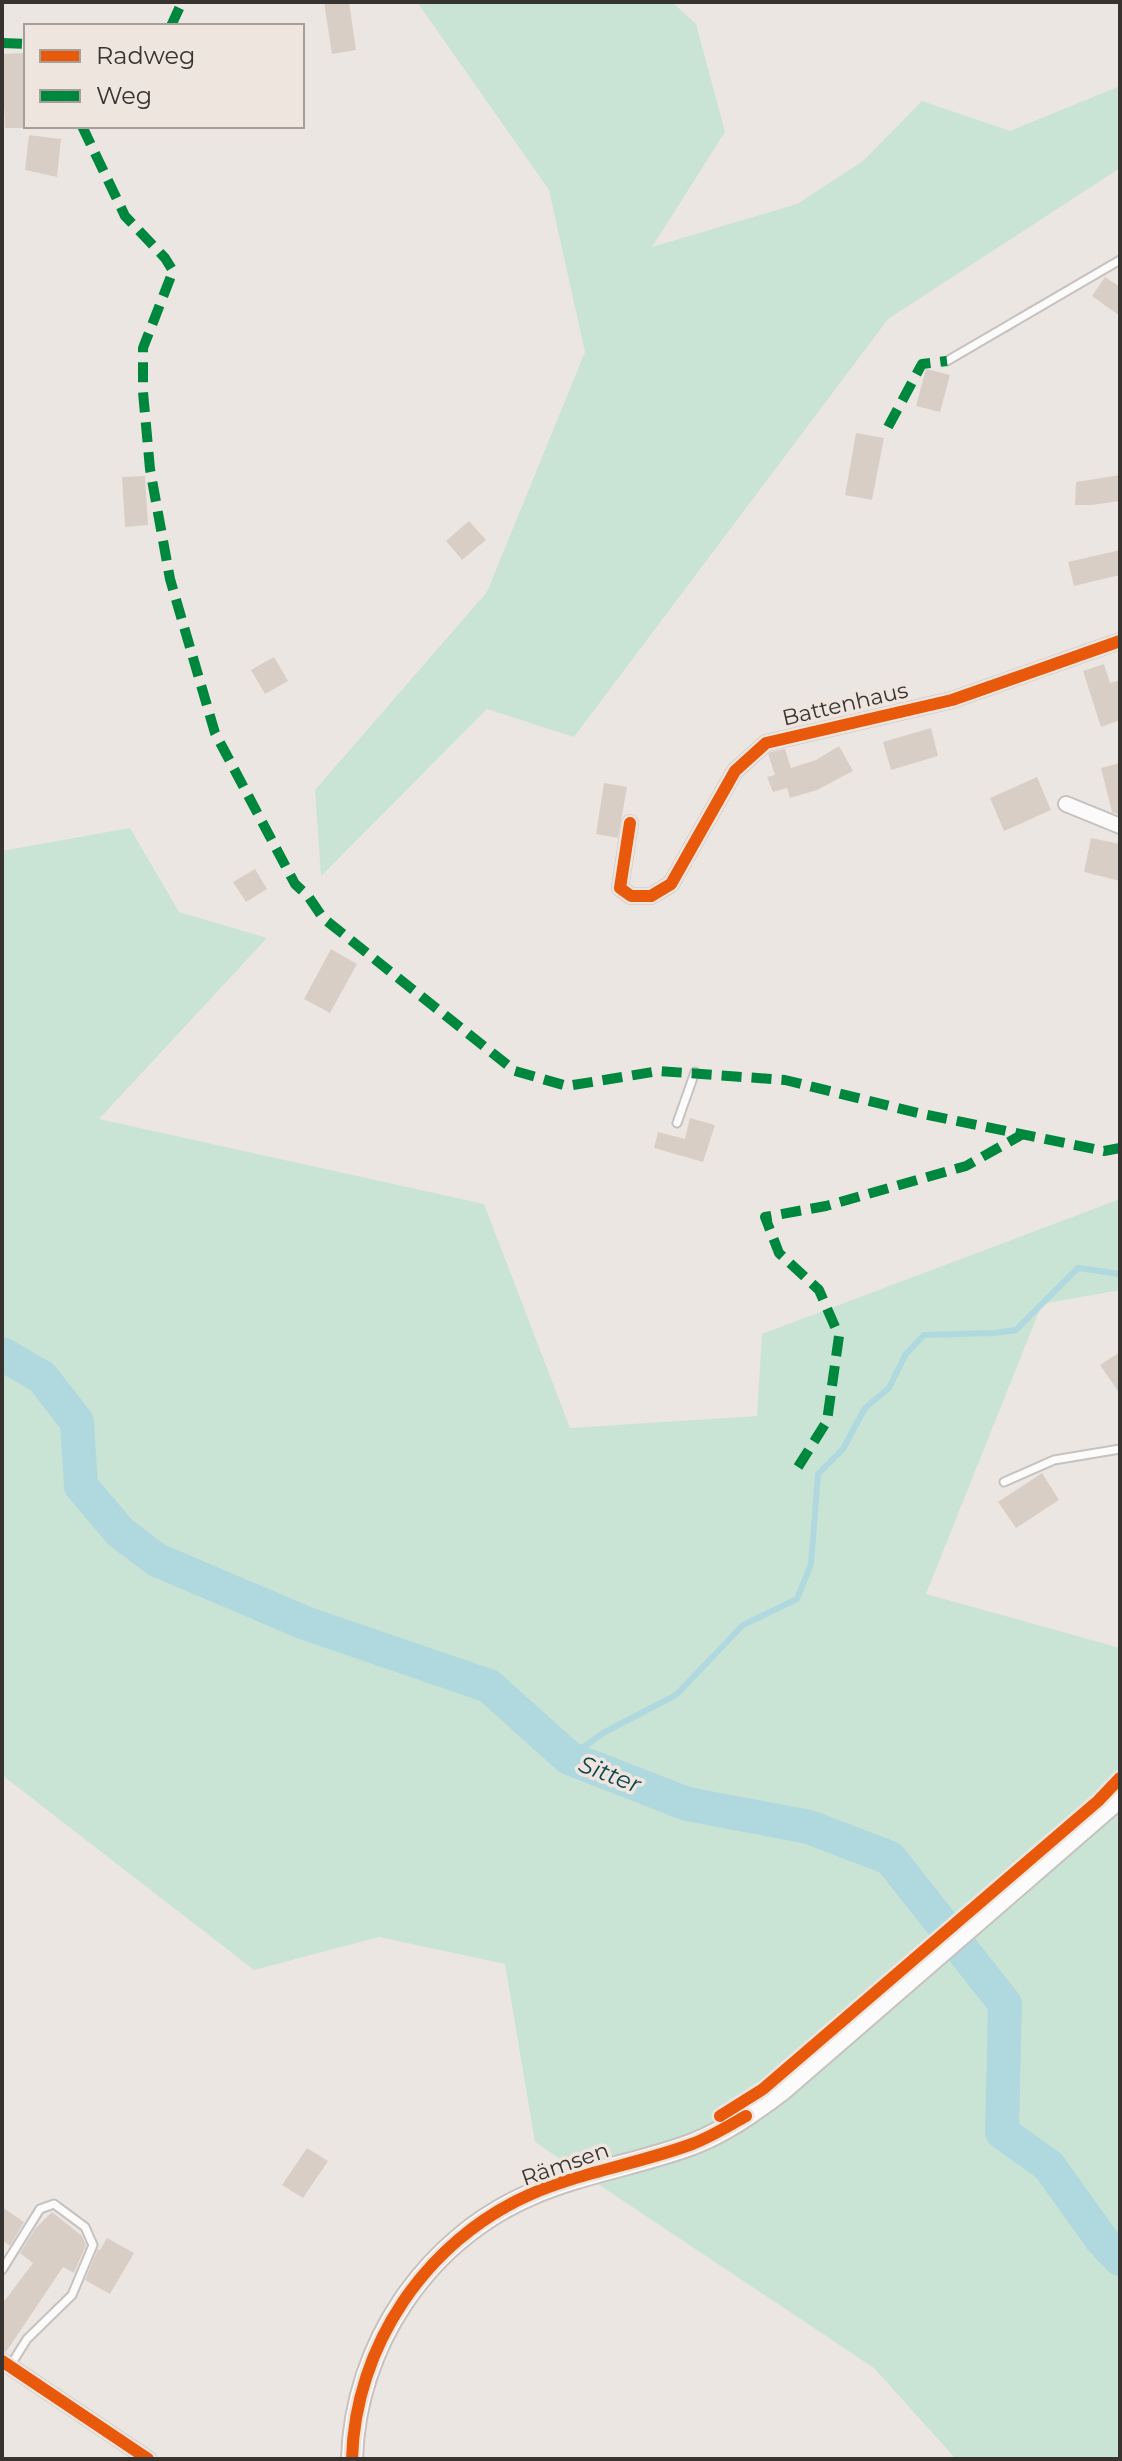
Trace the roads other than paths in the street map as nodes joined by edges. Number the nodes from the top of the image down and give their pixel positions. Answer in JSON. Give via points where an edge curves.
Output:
{"nodes":[{"id":1,"x":1120,"y":260,"type":"edge"},
{"id":2,"x":947,"y":361,"type":"dead end"},
{"id":3,"x":1120,"y":641,"type":"edge"},
{"id":4,"x":1066,"y":804,"type":"dead end"},
{"id":5,"x":630,"y":823,"type":"dead end"},
{"id":6,"x":1120,"y":826,"type":"edge"},
{"id":7,"x":695,"y":1072,"type":"dead end"},
{"id":8,"x":677,"y":1123,"type":"dead end"},
{"id":9,"x":1120,"y":1449,"type":"edge"},
{"id":10,"x":1004,"y":1482,"type":"dead end"},
{"id":11,"x":1120,"y":1797,"type":"edge"},
{"id":12,"x":2,"y":2270,"type":"edge"},
{"id":13,"x":6,"y":2364,"type":"edge"},
{"id":14,"x":148,"y":2459,"type":"edge"},
{"id":15,"x":352,"y":2459,"type":"edge"}],
"edges":[{"from":1,"to":2,"type":"lane"},
{"from":3,"to":5,"type":"street","name":"Battenhaus","via":[[952,700],[766,743],[735,771],[671,884],[651,896],[631,896],[620,888]]},
{"from":4,"to":6,"type":"street"},
{"from":7,"to":8,"type":"lane"},
{"from":9,"to":10,"type":"lane","via":[[1054,1460]]},
{"from":11,"to":15,"type":"main road","name":"Rämsen","via":[[746,2116],[693,2144],[530,2195],[480,2222],[448,2248],[398,2308],[379,2344],[364,2383]]},
{"from":12,"to":13,"type":"lane","via":[[40,2209],[54,2204],[85,2227],[93,2245],[72,2295]]},
{"from":13,"to":14,"type":"street"}]}
